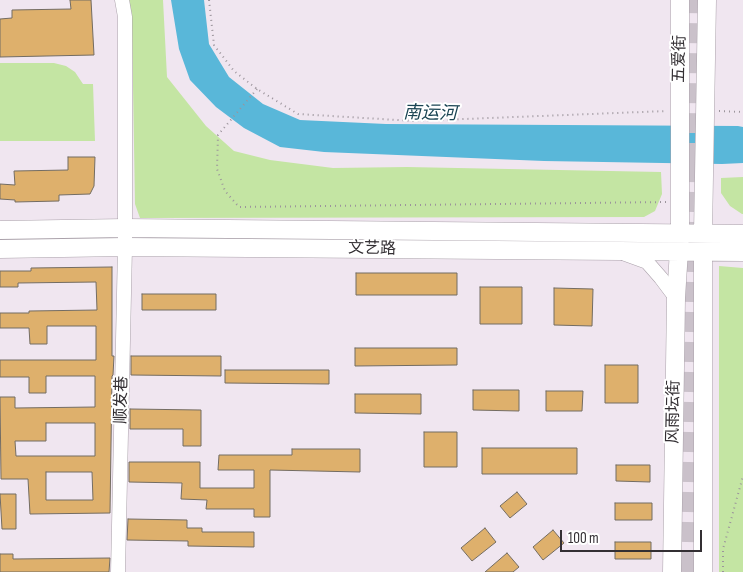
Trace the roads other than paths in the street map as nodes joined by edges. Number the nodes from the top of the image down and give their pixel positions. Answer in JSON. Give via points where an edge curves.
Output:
{"nodes":[{"id":1,"x":122,"y":0,"type":"edge"},
{"id":2,"x":680,"y":0,"type":"edge"},
{"id":3,"x":707,"y":0,"type":"edge"},
{"id":4,"x":706,"y":181,"type":"joint"},
{"id":5,"x":679,"y":182,"type":"joint"},
{"id":6,"x":125,"y":228,"type":"junction"},
{"id":7,"x":0,"y":230,"type":"edge"},
{"id":8,"x":680,"y":234,"type":"junction"},
{"id":9,"x":703,"y":234,"type":"junction"},
{"id":10,"x":743,"y":234,"type":"edge"},
{"id":11,"x":125,"y":247,"type":"junction"},
{"id":12,"x":0,"y":249,"type":"edge"},
{"id":13,"x":618,"y":252,"type":"junction"},
{"id":14,"x":679,"y":252,"type":"junction"},
{"id":15,"x":704,"y":252,"type":"junction"},
{"id":16,"x":743,"y":252,"type":"edge"},
{"id":17,"x":676,"y":298,"type":"junction"},
{"id":18,"x":118,"y":572,"type":"edge"},
{"id":19,"x":672,"y":572,"type":"edge"},
{"id":20,"x":703,"y":572,"type":"edge"}],
"edges":[{"from":1,"to":6,"type":"street","name":"顺发巷","via":[[125,17]]},
{"from":2,"to":5,"type":"main road","name":"五爱街"},
{"from":3,"to":4,"type":"main road","name":"五爱街"},
{"from":4,"to":9,"type":"main road","name":"风雨坛街"},
{"from":5,"to":8,"type":"main road","name":"风雨坛街"},
{"from":6,"to":7,"type":"main road","name":"文艺路"},
{"from":6,"to":8,"type":"main road","name":"文艺路"},
{"from":6,"to":11,"type":"street","name":"顺发巷"},
{"from":8,"to":9,"type":"main road","name":"文艺路"},
{"from":8,"to":14,"type":"main road","name":"风雨坛街"},
{"from":9,"to":10,"type":"main road","name":"文艺路"},
{"from":9,"to":15,"type":"main road","name":"风雨坛街"},
{"from":11,"to":12,"type":"main road","name":"文艺路"},
{"from":11,"to":13,"type":"main road","name":"文艺路"},
{"from":11,"to":18,"type":"street","name":"顺发巷"},
{"from":13,"to":14,"type":"main road","name":"文艺路"},
{"from":13,"to":17,"type":"street","via":[[647,262]]},
{"from":14,"to":15,"type":"main road","name":"文艺路"},
{"from":14,"to":17,"type":"main road","name":"风雨坛街"},
{"from":15,"to":16,"type":"main road","name":"文艺路"},
{"from":15,"to":20,"type":"main road","name":"风雨坛街"},
{"from":17,"to":19,"type":"main road","name":"风雨坛街"}]}
